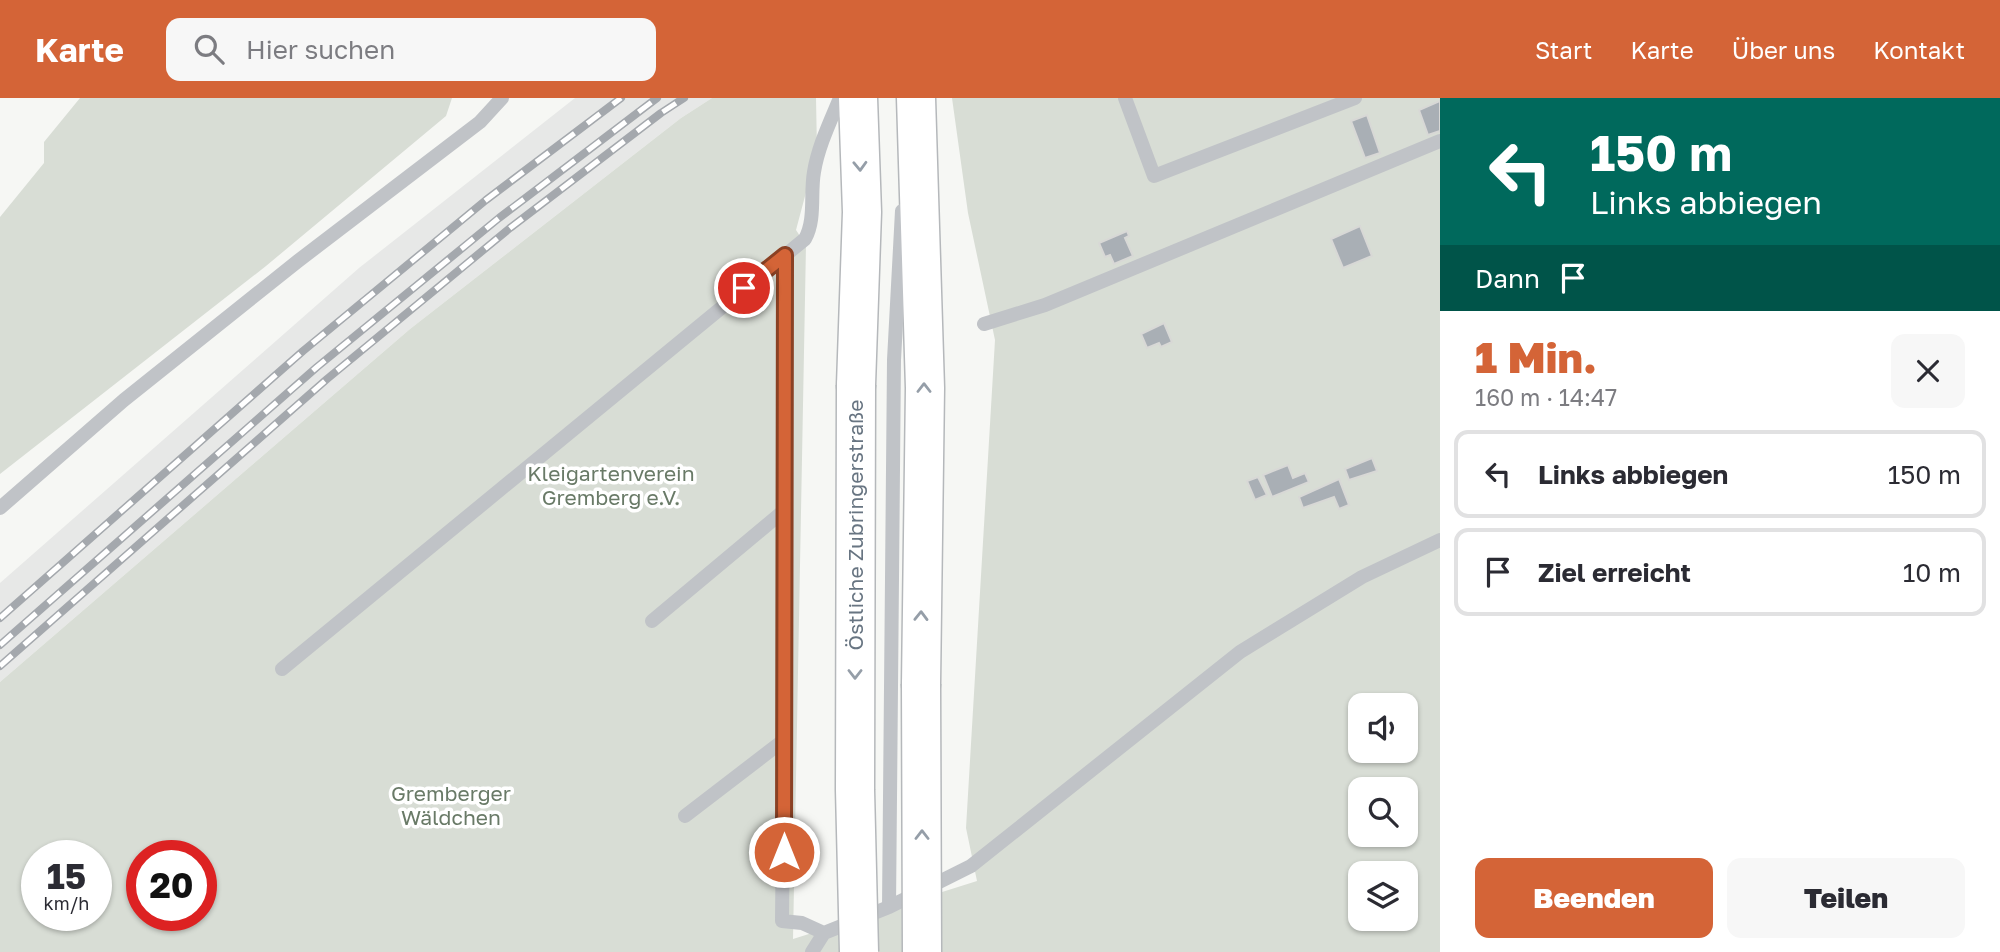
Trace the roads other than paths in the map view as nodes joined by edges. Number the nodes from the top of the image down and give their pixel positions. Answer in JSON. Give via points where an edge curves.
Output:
{"nodes":[{"id":1,"x":502,"y":98,"type":"edge"},
{"id":2,"x":840,"y":98,"type":"edge"},
{"id":3,"x":858,"y":98,"type":"edge"},
{"id":4,"x":908,"y":98,"type":"edge"},
{"id":5,"x":916,"y":98,"type":"edge"},
{"id":6,"x":1125,"y":98,"type":"edge"},
{"id":7,"x":1352,"y":98,"type":"edge"},
{"id":8,"x":1440,"y":141,"type":"edge"},
{"id":9,"x":785,"y":255,"type":"junction"},
{"id":10,"x":984,"y":324,"type":"dead end"},
{"id":11,"x":0,"y":508,"type":"edge"},
{"id":12,"x":786,"y":509,"type":"junction"},
{"id":13,"x":1440,"y":540,"type":"edge"},
{"id":14,"x":652,"y":621,"type":"dead end"},
{"id":15,"x":282,"y":669,"type":"dead end"},
{"id":16,"x":784,"y":740,"type":"junction"},
{"id":17,"x":685,"y":816,"type":"dead end"},
{"id":18,"x":889,"y":907,"type":"junction"},
{"id":19,"x":824,"y":933,"type":"junction"},
{"id":20,"x":812,"y":952,"type":"edge"},
{"id":21,"x":859,"y":952,"type":"edge"},
{"id":22,"x":922,"y":952,"type":"edge"}],
"edges":[{"from":1,"to":11,"type":"lane","via":[[480,122],[124,400]]},
{"from":2,"to":9,"type":"lane","via":[[814,173],[810,229]]},
{"from":3,"to":21,"type":"highway","name":"Östliche Zubringerstraße","one_way":true,"bridge":true,"via":[[862,212],[856,399]]},
{"from":4,"to":18,"type":"lane","via":[[894,360]]},
{"from":22,"to":5,"type":"highway","one_way":true,"bridge":true,"via":[[925,388]]},
{"from":6,"to":7,"type":"lane","via":[[1154,176]]},
{"from":8,"to":10,"type":"lane","via":[[1045,305]]},
{"from":9,"to":12,"type":"lane"},
{"from":9,"to":15,"type":"lane"},
{"from":12,"to":14,"type":"lane"},
{"from":12,"to":16,"type":"lane"},
{"from":13,"to":18,"type":"lane","via":[[1362,577],[1240,652],[971,866]]},
{"from":16,"to":17,"type":"lane"},
{"from":16,"to":19,"type":"lane","via":[[782,921],[802,923]]},
{"from":18,"to":19,"type":"lane"},
{"from":19,"to":20,"type":"lane"}]}
